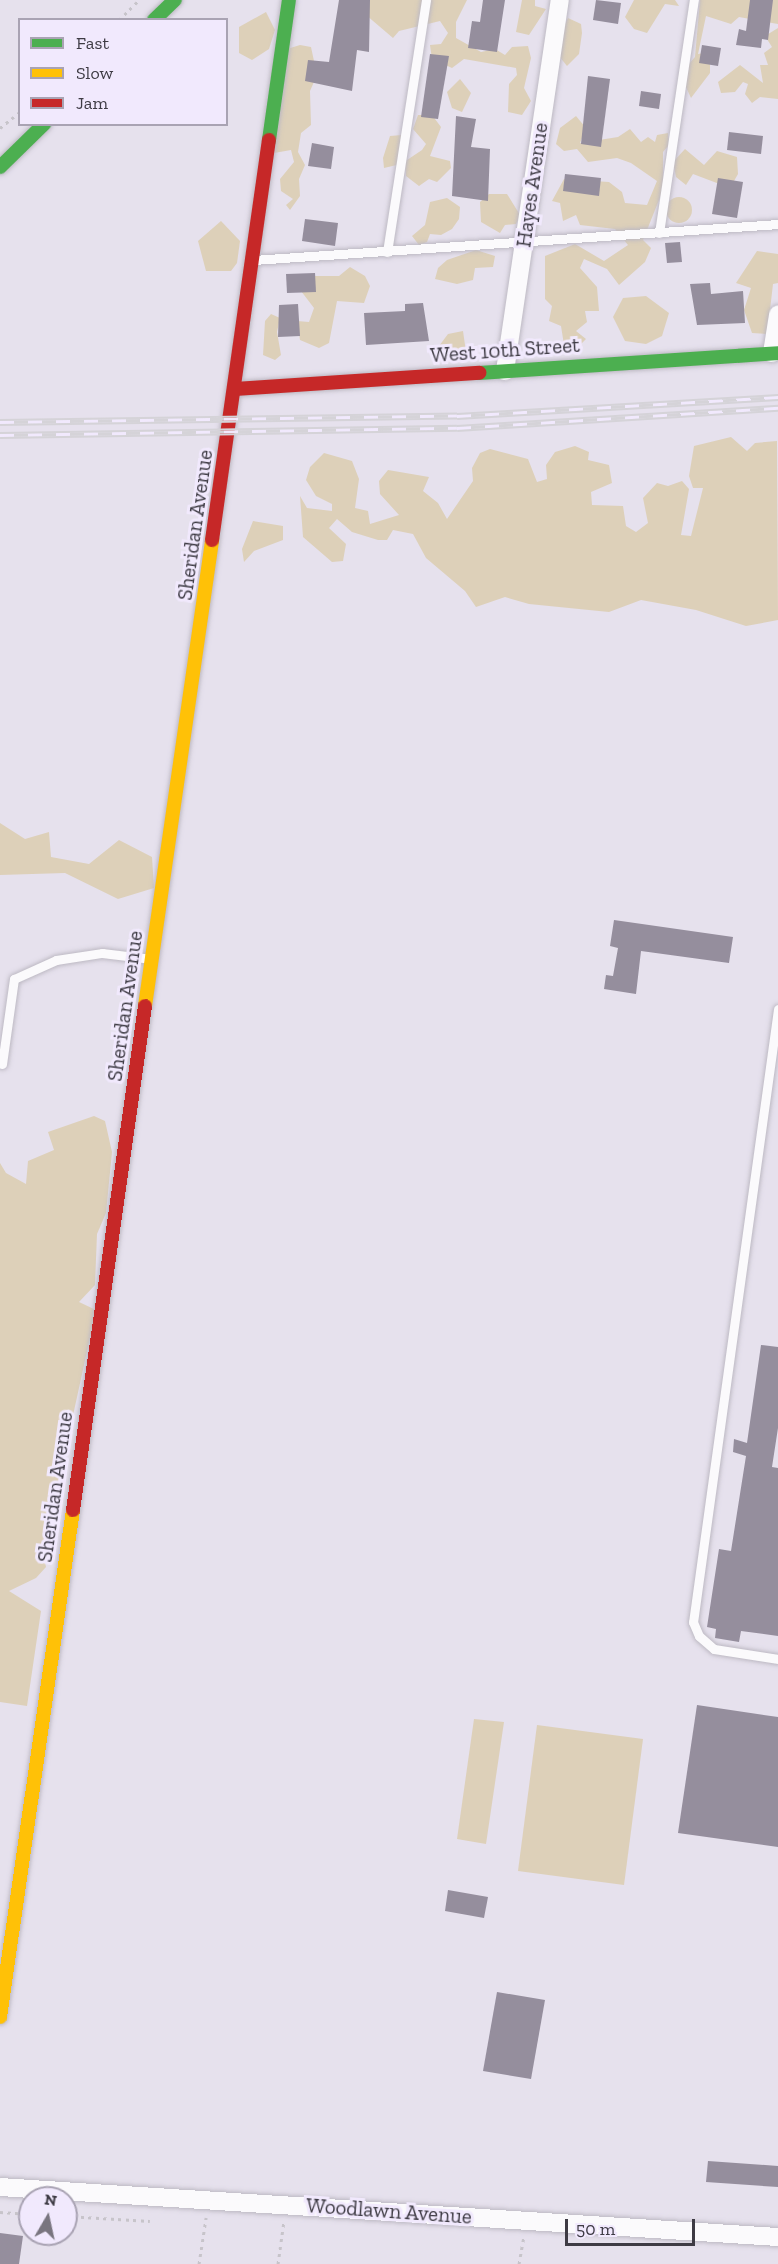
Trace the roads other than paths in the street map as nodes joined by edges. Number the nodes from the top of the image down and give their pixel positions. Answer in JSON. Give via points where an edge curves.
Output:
{"nodes":[{"id":1,"x":175,"y":0,"type":"edge"},
{"id":2,"x":290,"y":0,"type":"edge"},
{"id":3,"x":426,"y":0,"type":"edge"},
{"id":4,"x":560,"y":0,"type":"edge"},
{"id":5,"x":694,"y":0,"type":"edge"},
{"id":6,"x":156,"y":18,"type":"edge"},
{"id":7,"x":42,"y":126,"type":"edge"},
{"id":8,"x":0,"y":167,"type":"edge"},
{"id":9,"x":778,"y":224,"type":"edge"},
{"id":10,"x":659,"y":233,"type":"junction"},
{"id":11,"x":524,"y":244,"type":"junction"},
{"id":12,"x":387,"y":252,"type":"junction"},
{"id":13,"x":253,"y":260,"type":"junction"},
{"id":14,"x":778,"y":314,"type":"edge"},
{"id":15,"x":775,"y":353,"type":"edge"},
{"id":16,"x":505,"y":371,"type":"junction"},
{"id":17,"x":235,"y":389,"type":"junction"},
{"id":18,"x":153,"y":959,"type":"junction"},
{"id":19,"x":778,"y":1009,"type":"edge"},
{"id":20,"x":2,"y":1064,"type":"dead end"},
{"id":21,"x":778,"y":1659,"type":"edge"},
{"id":22,"x":6,"y":1939,"type":"edge"},
{"id":23,"x":0,"y":2018,"type":"edge"},
{"id":24,"x":0,"y":2187,"type":"edge"},
{"id":25,"x":778,"y":2237,"type":"edge"}],
"edges":[{"from":1,"to":6,"type":"street"},
{"from":2,"to":13,"type":"street","name":"Sheridan Avenue"},
{"from":3,"to":12,"type":"lane"},
{"from":4,"to":11,"type":"street","name":"Hayes Avenue"},
{"from":5,"to":10,"type":"lane"},
{"from":7,"to":8,"type":"street"},
{"from":9,"to":10,"type":"lane"},
{"from":10,"to":11,"type":"lane"},
{"from":11,"to":12,"type":"lane"},
{"from":11,"to":16,"type":"street","name":"Hayes Avenue"},
{"from":12,"to":13,"type":"lane"},
{"from":13,"to":17,"type":"street","name":"Sheridan Avenue"},
{"from":14,"to":15,"type":"street"},
{"from":15,"to":16,"type":"street","name":"West 10th Street"},
{"from":16,"to":17,"type":"street","name":"West 10th Street"},
{"from":17,"to":18,"type":"street","name":"Sheridan Avenue"},
{"from":18,"to":20,"type":"lane","via":[[102,953],[57,960],[14,979]]},
{"from":18,"to":22,"type":"street","name":"Sheridan Avenue"},
{"from":19,"to":21,"type":"lane","via":[[693,1622],[699,1636],[714,1649]]},
{"from":22,"to":23,"type":"street","name":"Sheridan Avenue"},
{"from":24,"to":25,"type":"street","name":"Woodlawn Avenue"}]}
